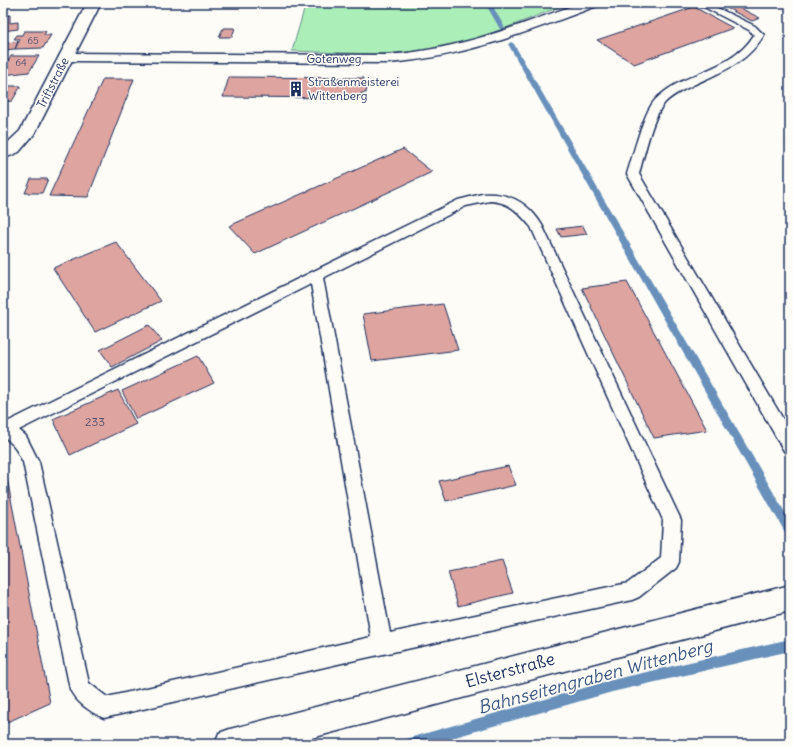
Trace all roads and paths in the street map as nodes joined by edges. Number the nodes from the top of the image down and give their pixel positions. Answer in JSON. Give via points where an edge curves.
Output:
{"nodes":[{"id":1,"x":94,"y":3,"type":"edge"},
{"id":2,"x":592,"y":3,"type":"edge"},
{"id":3,"x":700,"y":3,"type":"edge"},
{"id":4,"x":66,"y":57,"type":"junction"},
{"id":5,"x":3,"y":154,"type":"edge"},
{"id":6,"x":316,"y":276,"type":"junction"},
{"id":7,"x":5,"y":430,"type":"edge"},
{"id":8,"x":790,"y":446,"type":"edge"},
{"id":9,"x":790,"y":598,"type":"edge"},
{"id":10,"x":382,"y":644,"type":"junction"},
{"id":11,"x":230,"y":744,"type":"edge"}],
"edges":[{"from":1,"to":4,"type":"street","name":"Triftstraße"},
{"from":2,"to":4,"type":"street","name":"Gotenweg","via":[[477,45],[420,57]]},
{"from":3,"to":8,"type":"lane","via":[[752,28],[759,35],[749,51],[732,63],[677,90],[658,103],[633,174]]},
{"from":4,"to":5,"type":"street","name":"Triftstraße","via":[[27,133],[13,148]]},
{"from":6,"to":7,"type":"lane"},
{"from":6,"to":10,"type":"lane"},
{"from":6,"to":10,"type":"lane","via":[[474,198],[502,199],[517,204],[536,225],[672,520],[670,562],[632,591]]},
{"from":7,"to":10,"type":"lane","via":[[20,441],[30,462],[80,688],[104,708]]},
{"from":9,"to":11,"type":"street","name":"Elsterstraße"}]}
